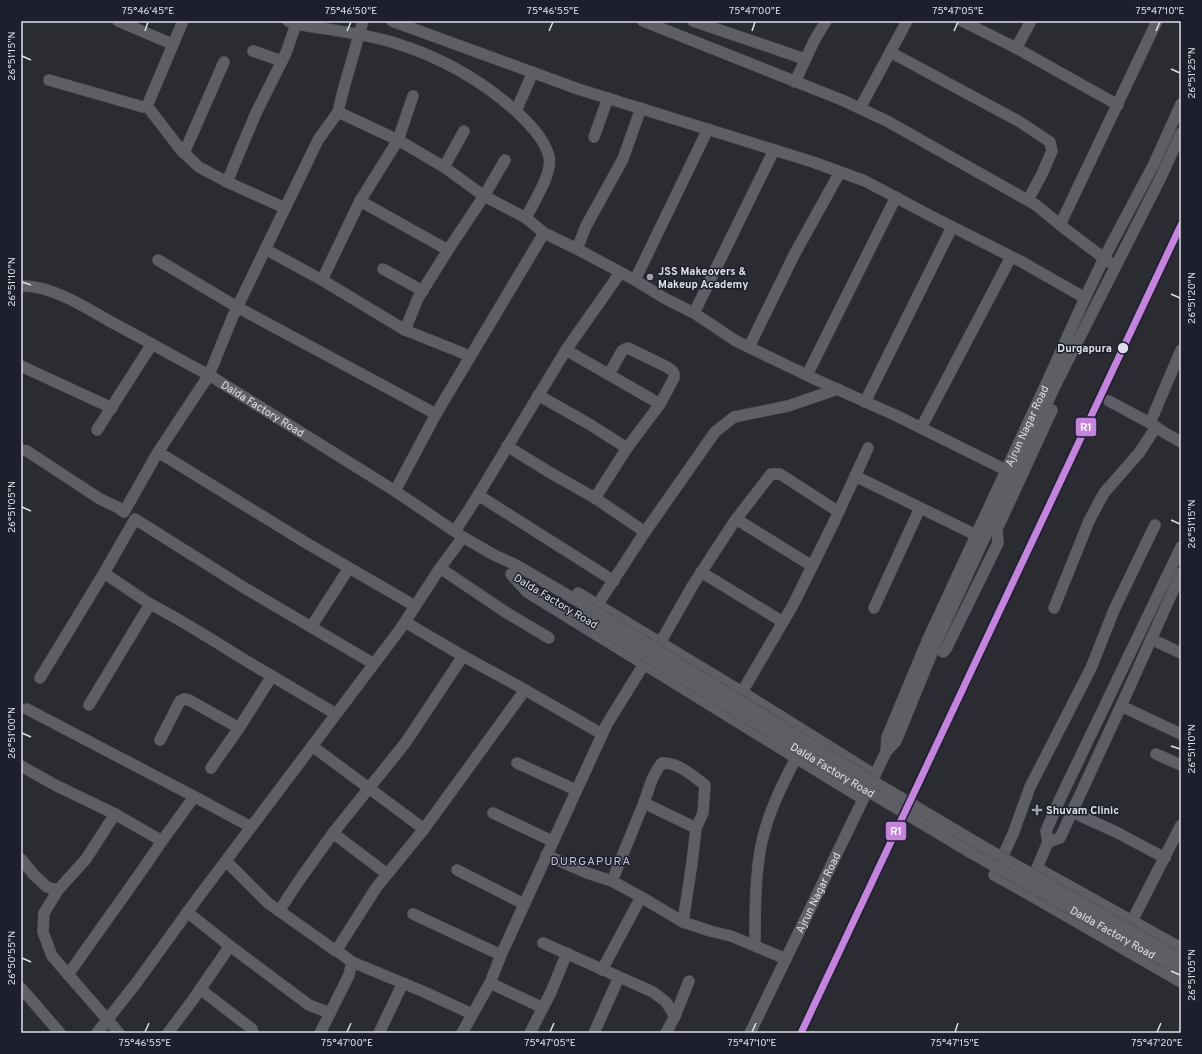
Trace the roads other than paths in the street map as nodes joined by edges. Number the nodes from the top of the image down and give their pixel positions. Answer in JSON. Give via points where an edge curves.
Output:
{"nodes":[{"id":1,"x":118,"y":21,"type":"edge"},
{"id":2,"x":183,"y":21,"type":"edge"},
{"id":3,"x":363,"y":21,"type":"edge"},
{"id":4,"x":392,"y":21,"type":"edge"},
{"id":5,"x":644,"y":21,"type":"edge"},
{"id":6,"x":693,"y":21,"type":"edge"},
{"id":7,"x":826,"y":21,"type":"edge"},
{"id":8,"x":907,"y":21,"type":"edge"},
{"id":9,"x":962,"y":21,"type":"edge"},
{"id":10,"x":1031,"y":21,"type":"edge"},
{"id":11,"x":1158,"y":21,"type":"edge"},
{"id":12,"x":294,"y":22,"type":"edge"},
{"id":13,"x":668,"y":26,"type":"edge"},
{"id":14,"x":360,"y":34,"type":"junction"},
{"id":15,"x":172,"y":44,"type":"junction"},
{"id":16,"x":1016,"y":48,"type":"junction"},
{"id":17,"x":253,"y":51,"type":"dead end"},
{"id":18,"x":890,"y":52,"type":"junction"},
{"id":19,"x":805,"y":59,"type":"junction"},
{"id":20,"x":282,"y":61,"type":"junction"},
{"id":21,"x":224,"y":62,"type":"dead end"},
{"id":22,"x":533,"y":72,"type":"junction"},
{"id":23,"x":49,"y":80,"type":"dead end"},
{"id":24,"x":795,"y":82,"type":"junction"},
{"id":25,"x":413,"y":96,"type":"dead end"},
{"id":26,"x":608,"y":98,"type":"junction"},
{"id":27,"x":1181,"y":104,"type":"edge"},
{"id":28,"x":1118,"y":105,"type":"junction"},
{"id":29,"x":147,"y":106,"type":"junction"},
{"id":30,"x":641,"y":108,"type":"junction"},
{"id":31,"x":860,"y":108,"type":"junction"},
{"id":32,"x":516,"y":111,"type":"junction"},
{"id":33,"x":338,"y":112,"type":"junction"},
{"id":34,"x":708,"y":129,"type":"junction"},
{"id":35,"x":464,"y":131,"type":"dead end"},
{"id":36,"x":1181,"y":133,"type":"edge"},
{"id":37,"x":594,"y":137,"type":"dead end"},
{"id":38,"x":398,"y":140,"type":"junction"},
{"id":39,"x":774,"y":150,"type":"junction"},
{"id":40,"x":184,"y":153,"type":"junction"},
{"id":41,"x":505,"y":160,"type":"dead end"},
{"id":42,"x":444,"y":167,"type":"junction"},
{"id":43,"x":840,"y":172,"type":"junction"},
{"id":44,"x":227,"y":182,"type":"junction"},
{"id":45,"x":484,"y":196,"type":"junction"},
{"id":46,"x":896,"y":197,"type":"junction"},
{"id":47,"x":1028,"y":200,"type":"junction"},
{"id":48,"x":360,"y":201,"type":"junction"},
{"id":49,"x":285,"y":208,"type":"junction"},
{"id":50,"x":526,"y":218,"type":"junction"},
{"id":51,"x":1060,"y":225,"type":"junction"},
{"id":52,"x":952,"y":227,"type":"junction"},
{"id":53,"x":544,"y":232,"type":"junction"},
{"id":54,"x":265,"y":249,"type":"junction"},
{"id":55,"x":577,"y":249,"type":"junction"},
{"id":56,"x":448,"y":250,"type":"junction"},
{"id":57,"x":1011,"y":257,"type":"junction"},
{"id":58,"x":1104,"y":258,"type":"junction"},
{"id":59,"x":158,"y":260,"type":"dead end"},
{"id":60,"x":1116,"y":266,"type":"junction"},
{"id":61,"x":383,"y":269,"type":"dead end"},
{"id":62,"x":620,"y":273,"type":"junction"},
{"id":63,"x":322,"y":280,"type":"junction"},
{"id":64,"x":635,"y":280,"type":"junction"},
{"id":65,"x":21,"y":286,"type":"edge"},
{"id":66,"x":423,"y":291,"type":"junction"},
{"id":67,"x":1085,"y":298,"type":"junction"},
{"id":68,"x":237,"y":307,"type":"junction"},
{"id":69,"x":694,"y":313,"type":"junction"},
{"id":70,"x":405,"y":330,"type":"junction"},
{"id":71,"x":152,"y":344,"type":"junction"},
{"id":72,"x":749,"y":347,"type":"junction"},
{"id":73,"x":566,"y":350,"type":"junction"},
{"id":74,"x":1181,"y":350,"type":"edge"},
{"id":75,"x":470,"y":356,"type":"junction"},
{"id":76,"x":21,"y":366,"type":"edge"},
{"id":77,"x":609,"y":374,"type":"junction"},
{"id":78,"x":209,"y":375,"type":"junction"},
{"id":79,"x":807,"y":375,"type":"junction"},
{"id":80,"x":1047,"y":382,"type":"junction"},
{"id":81,"x":838,"y":390,"type":"junction"},
{"id":82,"x":538,"y":395,"type":"junction"},
{"id":83,"x":1109,"y":401,"type":"dead end"},
{"id":84,"x":865,"y":402,"type":"junction"},
{"id":85,"x":660,"y":404,"type":"junction"},
{"id":86,"x":112,"y":408,"type":"junction"},
{"id":87,"x":436,"y":414,"type":"junction"},
{"id":88,"x":1153,"y":425,"type":"junction"},
{"id":89,"x":921,"y":428,"type":"junction"},
{"id":90,"x":97,"y":430,"type":"dead end"},
{"id":91,"x":1181,"y":442,"type":"edge"},
{"id":92,"x":507,"y":446,"type":"junction"},
{"id":93,"x":628,"y":448,"type":"junction"},
{"id":94,"x":868,"y":448,"type":"dead end"},
{"id":95,"x":21,"y":450,"type":"edge"},
{"id":96,"x":158,"y":452,"type":"junction"},
{"id":97,"x":1010,"y":472,"type":"junction"},
{"id":98,"x":855,"y":476,"type":"junction"},
{"id":99,"x":394,"y":491,"type":"junction"},
{"id":100,"x":478,"y":494,"type":"junction"},
{"id":101,"x":596,"y":498,"type":"junction"},
{"id":102,"x":920,"y":508,"type":"junction"},
{"id":103,"x":124,"y":512,"type":"junction"},
{"id":104,"x":839,"y":512,"type":"junction"},
{"id":105,"x":135,"y":519,"type":"junction"},
{"id":106,"x":736,"y":519,"type":"junction"},
{"id":107,"x":1155,"y":525,"type":"dead end"},
{"id":108,"x":645,"y":532,"type":"junction"},
{"id":109,"x":459,"y":534,"type":"junction"},
{"id":110,"x":976,"y":535,"type":"junction"},
{"id":111,"x":1181,"y":547,"type":"edge"},
{"id":112,"x":812,"y":566,"type":"junction"},
{"id":113,"x":349,"y":568,"type":"junction"},
{"id":114,"x":440,"y":568,"type":"junction"},
{"id":115,"x":514,"y":570,"type":"junction"},
{"id":116,"x":701,"y":572,"type":"junction"},
{"id":117,"x":104,"y":573,"type":"junction"},
{"id":118,"x":1181,"y":573,"type":"edge"},
{"id":119,"x":614,"y":581,"type":"junction"},
{"id":120,"x":150,"y":604,"type":"junction"},
{"id":121,"x":598,"y":604,"type":"junction"},
{"id":122,"x":415,"y":606,"type":"junction"},
{"id":123,"x":874,"y":608,"type":"dead end"},
{"id":124,"x":1054,"y":608,"type":"dead end"},
{"id":125,"x":405,"y":622,"type":"junction"},
{"id":126,"x":783,"y":622,"type":"junction"},
{"id":127,"x":311,"y":627,"type":"junction"},
{"id":128,"x":549,"y":638,"type":"dead end"},
{"id":129,"x":1151,"y":639,"type":"junction"},
{"id":130,"x":660,"y":642,"type":"junction"},
{"id":131,"x":943,"y":652,"type":"dead end"},
{"id":132,"x":1181,"y":653,"type":"edge"},
{"id":133,"x":463,"y":656,"type":"junction"},
{"id":134,"x":374,"y":664,"type":"junction"},
{"id":135,"x":644,"y":664,"type":"junction"},
{"id":136,"x":272,"y":676,"type":"junction"},
{"id":137,"x":40,"y":678,"type":"dead end"},
{"id":138,"x":525,"y":690,"type":"junction"},
{"id":139,"x":742,"y":692,"type":"junction"},
{"id":140,"x":89,"y":705,"type":"dead end"},
{"id":141,"x":1122,"y":706,"type":"junction"},
{"id":142,"x":23,"y":710,"type":"edge"},
{"id":143,"x":336,"y":714,"type":"junction"},
{"id":144,"x":239,"y":728,"type":"junction"},
{"id":145,"x":602,"y":734,"type":"junction"},
{"id":146,"x":1181,"y":734,"type":"edge"},
{"id":147,"x":160,"y":740,"type":"dead end"},
{"id":148,"x":312,"y":746,"type":"junction"},
{"id":149,"x":886,"y":752,"type":"junction"},
{"id":150,"x":1156,"y":754,"type":"dead end"},
{"id":151,"x":796,"y":758,"type":"junction"},
{"id":152,"x":517,"y":763,"type":"dead end"},
{"id":153,"x":1181,"y":765,"type":"edge"},
{"id":154,"x":21,"y":766,"type":"edge"},
{"id":155,"x":211,"y":768,"type":"dead end"},
{"id":156,"x":876,"y":775,"type":"junction"},
{"id":157,"x":368,"y":788,"type":"junction"},
{"id":158,"x":576,"y":790,"type":"junction"},
{"id":159,"x":194,"y":796,"type":"junction"},
{"id":160,"x":864,"y":799,"type":"junction"},
{"id":161,"x":644,"y":803,"type":"junction"},
{"id":162,"x":1072,"y":812,"type":"junction"},
{"id":163,"x":493,"y":813,"type":"dead end"},
{"id":164,"x":115,"y":814,"type":"junction"},
{"id":165,"x":1181,"y":825,"type":"edge"},
{"id":166,"x":251,"y":828,"type":"junction"},
{"id":167,"x":696,"y":828,"type":"junction"},
{"id":168,"x":424,"y":829,"type":"junction"},
{"id":169,"x":333,"y":832,"type":"junction"},
{"id":170,"x":162,"y":841,"type":"junction"},
{"id":171,"x":552,"y":841,"type":"junction"},
{"id":172,"x":1048,"y":842,"type":"junction"},
{"id":173,"x":546,"y":855,"type":"junction"},
{"id":174,"x":1165,"y":858,"type":"junction"},
{"id":175,"x":21,"y":859,"type":"edge"},
{"id":176,"x":226,"y":861,"type":"junction"},
{"id":177,"x":1037,"y":868,"type":"junction"},
{"id":178,"x":458,"y":870,"type":"dead end"},
{"id":179,"x":387,"y":874,"type":"junction"},
{"id":180,"x":612,"y":881,"type":"junction"},
{"id":181,"x":58,"y":890,"type":"junction"},
{"id":182,"x":1023,"y":891,"type":"junction"},
{"id":183,"x":641,"y":897,"type":"junction"},
{"id":184,"x":524,"y":904,"type":"junction"},
{"id":185,"x":279,"y":911,"type":"junction"},
{"id":186,"x":187,"y":912,"type":"junction"},
{"id":187,"x":413,"y":914,"type":"dead end"},
{"id":188,"x":1132,"y":920,"type":"junction"},
{"id":189,"x":683,"y":922,"type":"junction"},
{"id":190,"x":543,"y":943,"type":"dead end"},
{"id":191,"x":755,"y":945,"type":"junction"},
{"id":192,"x":230,"y":946,"type":"junction"},
{"id":193,"x":1181,"y":948,"type":"edge"},
{"id":194,"x":336,"y":950,"type":"junction"},
{"id":195,"x":567,"y":953,"type":"junction"},
{"id":196,"x":501,"y":955,"type":"junction"},
{"id":197,"x":786,"y":959,"type":"junction"},
{"id":198,"x":352,"y":962,"type":"junction"},
{"id":199,"x":1180,"y":967,"type":"edge"},
{"id":200,"x":602,"y":970,"type":"junction"},
{"id":201,"x":68,"y":975,"type":"junction"},
{"id":202,"x":619,"y":977,"type":"junction"},
{"id":203,"x":689,"y":981,"type":"dead end"},
{"id":204,"x":1181,"y":982,"type":"edge"},
{"id":205,"x":403,"y":983,"type":"junction"},
{"id":206,"x":490,"y":983,"type":"junction"},
{"id":207,"x":21,"y":988,"type":"edge"},
{"id":208,"x":200,"y":989,"type":"junction"},
{"id":209,"x":542,"y":1008,"type":"junction"},
{"id":210,"x":330,"y":1014,"type":"junction"},
{"id":211,"x":472,"y":1014,"type":"junction"},
{"id":212,"x":676,"y":1016,"type":"junction"},
{"id":213,"x":108,"y":1019,"type":"junction"},
{"id":214,"x":60,"y":1033,"type":"edge"},
{"id":215,"x":97,"y":1033,"type":"edge"},
{"id":216,"x":120,"y":1033,"type":"edge"},
{"id":217,"x":168,"y":1033,"type":"edge"},
{"id":218,"x":253,"y":1033,"type":"edge"},
{"id":219,"x":320,"y":1033,"type":"edge"},
{"id":220,"x":379,"y":1033,"type":"edge"},
{"id":221,"x":462,"y":1033,"type":"edge"},
{"id":222,"x":530,"y":1033,"type":"edge"},
{"id":223,"x":594,"y":1033,"type":"edge"},
{"id":224,"x":666,"y":1033,"type":"edge"},
{"id":225,"x":750,"y":1033,"type":"edge"}],
"edges":[{"from":1,"to":15,"type":"street"},
{"from":2,"to":15,"type":"street"},
{"from":3,"to":14,"type":"street"},
{"from":4,"to":22,"type":"street"},
{"from":5,"to":13,"type":"street"},
{"from":6,"to":19,"type":"street"},
{"from":7,"to":19,"type":"street"},
{"from":8,"to":18,"type":"street"},
{"from":9,"to":16,"type":"street"},
{"from":10,"to":16,"type":"street"},
{"from":11,"to":28,"type":"street"},
{"from":12,"to":14,"type":"street"},
{"from":12,"to":20,"type":"street"},
{"from":13,"to":24,"type":"street"},
{"from":14,"to":32,"type":"street","via":[[395,43],[438,59],[472,78]]},
{"from":14,"to":33,"type":"street"},
{"from":15,"to":29,"type":"street"},
{"from":16,"to":28,"type":"street"},
{"from":17,"to":20,"type":"street"},
{"from":18,"to":31,"type":"street"},
{"from":18,"to":47,"type":"street","via":[[1020,122],[1050,142],[1052,151]]},
{"from":19,"to":24,"type":"street"},
{"from":20,"to":44,"type":"street","via":[[256,113]]},
{"from":21,"to":40,"type":"street"},
{"from":22,"to":26,"type":"street"},
{"from":22,"to":32,"type":"street"},
{"from":23,"to":29,"type":"street"},
{"from":24,"to":31,"type":"street"},
{"from":25,"to":38,"type":"street"},
{"from":26,"to":30,"type":"street"},
{"from":26,"to":37,"type":"street"},
{"from":27,"to":58,"type":"street","name":"Ajrun Nagar Road","via":[[1154,164]]},
{"from":28,"to":51,"type":"street"},
{"from":29,"to":40,"type":"street"},
{"from":30,"to":34,"type":"street"},
{"from":30,"to":55,"type":"street","via":[[623,159],[586,226]]},
{"from":31,"to":47,"type":"street"},
{"from":32,"to":50,"type":"street","via":[[543,140],[550,158],[548,176]]},
{"from":33,"to":38,"type":"street"},
{"from":33,"to":49,"type":"street","via":[[318,140]]},
{"from":34,"to":39,"type":"street"},
{"from":34,"to":64,"type":"street"},
{"from":35,"to":42,"type":"street"},
{"from":36,"to":60,"type":"street","name":"Ajrun Nagar Road"},
{"from":38,"to":42,"type":"street"},
{"from":38,"to":48,"type":"street"},
{"from":39,"to":43,"type":"street"},
{"from":39,"to":69,"type":"street"},
{"from":40,"to":44,"type":"street","via":[[199,166]]},
{"from":41,"to":45,"type":"street"},
{"from":42,"to":45,"type":"street"},
{"from":43,"to":46,"type":"street"},
{"from":43,"to":72,"type":"street","via":[[794,255]]},
{"from":44,"to":49,"type":"street"},
{"from":45,"to":50,"type":"street"},
{"from":45,"to":56,"type":"street"},
{"from":46,"to":52,"type":"street"},
{"from":46,"to":79,"type":"street"},
{"from":47,"to":51,"type":"street"},
{"from":48,"to":56,"type":"street"},
{"from":48,"to":63,"type":"street"},
{"from":49,"to":54,"type":"street"},
{"from":50,"to":53,"type":"street"},
{"from":51,"to":58,"type":"street"},
{"from":52,"to":57,"type":"street"},
{"from":52,"to":84,"type":"street"},
{"from":53,"to":55,"type":"street"},
{"from":53,"to":75,"type":"street"},
{"from":54,"to":63,"type":"street"},
{"from":54,"to":68,"type":"street"},
{"from":55,"to":62,"type":"street"},
{"from":56,"to":66,"type":"street"},
{"from":57,"to":67,"type":"street"},
{"from":57,"to":89,"type":"street"},
{"from":58,"to":60,"type":"street"},
{"from":58,"to":67,"type":"street","name":"Ajrun Nagar Road"},
{"from":59,"to":68,"type":"street"},
{"from":60,"to":97,"type":"street","name":"Ajrun Nagar Road"},
{"from":61,"to":66,"type":"street"},
{"from":62,"to":64,"type":"street"},
{"from":62,"to":73,"type":"street"},
{"from":63,"to":70,"type":"street"},
{"from":64,"to":69,"type":"street"},
{"from":65,"to":71,"type":"street","name":"Dalda Factory Road","via":[[42,288],[80,304]]},
{"from":66,"to":70,"type":"street"},
{"from":67,"to":80,"type":"street","name":"Ajrun Nagar Road"},
{"from":68,"to":78,"type":"street"},
{"from":68,"to":87,"type":"street"},
{"from":69,"to":72,"type":"street"},
{"from":70,"to":75,"type":"street"},
{"from":71,"to":78,"type":"street","name":"Dalda Factory Road"},
{"from":71,"to":86,"type":"street"},
{"from":72,"to":79,"type":"street"},
{"from":73,"to":77,"type":"street"},
{"from":73,"to":82,"type":"street"},
{"from":74,"to":88,"type":"street"},
{"from":75,"to":87,"type":"street"},
{"from":76,"to":86,"type":"street"},
{"from":77,"to":85,"type":"street"},
{"from":77,"to":85,"type":"street","via":[[626,348],[667,367],[674,373],[674,378]]},
{"from":78,"to":96,"type":"street"},
{"from":78,"to":99,"type":"street","name":"Dalda Factory Road"},
{"from":79,"to":81,"type":"street"},
{"from":80,"to":97,"type":"street","name":"Ajrun Nagar Road"},
{"from":80,"to":131,"type":"street","via":[[1063,390],[997,528],[998,543]]},
{"from":81,"to":84,"type":"street"},
{"from":81,"to":108,"type":"street","via":[[788,406],[734,417],[715,432]]},
{"from":82,"to":92,"type":"street"},
{"from":82,"to":93,"type":"street"},
{"from":83,"to":88,"type":"street"},
{"from":84,"to":89,"type":"street"},
{"from":85,"to":93,"type":"street"},
{"from":86,"to":90,"type":"street"},
{"from":87,"to":99,"type":"street"},
{"from":88,"to":91,"type":"street"},
{"from":88,"to":124,"type":"street","via":[[1139,453],[1098,504]]},
{"from":89,"to":97,"type":"street"},
{"from":92,"to":100,"type":"street"},
{"from":92,"to":101,"type":"street"},
{"from":93,"to":101,"type":"street"},
{"from":94,"to":98,"type":"street"},
{"from":95,"to":103,"type":"street"},
{"from":96,"to":103,"type":"street"},
{"from":96,"to":113,"type":"street"},
{"from":97,"to":110,"type":"street","name":"Ajrun Nagar Road"},
{"from":97,"to":149,"type":"street","name":"Ajrun Nagar Road","via":[[896,740]]},
{"from":98,"to":102,"type":"street"},
{"from":98,"to":104,"type":"street"},
{"from":99,"to":109,"type":"street","name":"Dalda Factory Road"},
{"from":100,"to":109,"type":"street"},
{"from":100,"to":119,"type":"street"},
{"from":101,"to":108,"type":"street"},
{"from":102,"to":110,"type":"street"},
{"from":102,"to":123,"type":"street"},
{"from":103,"to":105,"type":"street"},
{"from":104,"to":106,"type":"street","via":[[780,474],[771,474]]},
{"from":104,"to":112,"type":"street"},
{"from":105,"to":117,"type":"street"},
{"from":105,"to":127,"type":"street"},
{"from":106,"to":112,"type":"street"},
{"from":106,"to":116,"type":"street"},
{"from":107,"to":182,"type":"street","via":[[1114,610],[1091,668],[1030,788],[994,875]]},
{"from":108,"to":119,"type":"street"},
{"from":109,"to":114,"type":"street"},
{"from":109,"to":115,"type":"street","name":"Dalda Factory Road"},
{"from":110,"to":149,"type":"street","name":"Ajrun Nagar Road","via":[[887,737]]},
{"from":111,"to":172,"type":"street","via":[[1060,799],[1046,831]]},
{"from":112,"to":126,"type":"street"},
{"from":113,"to":122,"type":"street"},
{"from":113,"to":127,"type":"street"},
{"from":114,"to":122,"type":"street"},
{"from":114,"to":128,"type":"street"},
{"from":115,"to":121,"type":"street","via":[[543,573]]},
{"from":115,"to":135,"type":"street","via":[[528,592]]},
{"from":115,"to":199,"type":"street","name":"Dalda Factory Road","bridge":true,"via":[[584,611],[801,751],[973,854]]},
{"from":116,"to":126,"type":"street"},
{"from":116,"to":130,"type":"street"},
{"from":117,"to":120,"type":"street"},
{"from":117,"to":137,"type":"street"},
{"from":118,"to":129,"type":"street"},
{"from":119,"to":121,"type":"street"},
{"from":120,"to":136,"type":"street"},
{"from":120,"to":140,"type":"street"},
{"from":121,"to":130,"type":"street"},
{"from":122,"to":125,"type":"street"},
{"from":125,"to":133,"type":"street"},
{"from":125,"to":134,"type":"street"},
{"from":126,"to":139,"type":"street"},
{"from":127,"to":134,"type":"street"},
{"from":129,"to":132,"type":"street"},
{"from":129,"to":141,"type":"street"},
{"from":130,"to":139,"type":"street"},
{"from":133,"to":138,"type":"street"},
{"from":133,"to":157,"type":"street","via":[[406,742]]},
{"from":134,"to":143,"type":"street"},
{"from":135,"to":145,"type":"street"},
{"from":135,"to":151,"type":"street"},
{"from":136,"to":143,"type":"street"},
{"from":136,"to":144,"type":"street"},
{"from":138,"to":145,"type":"street"},
{"from":138,"to":168,"type":"street"},
{"from":139,"to":156,"type":"street"},
{"from":141,"to":146,"type":"street"},
{"from":141,"to":162,"type":"street"},
{"from":142,"to":159,"type":"street"},
{"from":143,"to":148,"type":"street"},
{"from":144,"to":147,"type":"street","via":[[184,699],[180,701]]},
{"from":144,"to":155,"type":"street"},
{"from":145,"to":158,"type":"street"},
{"from":148,"to":157,"type":"street"},
{"from":148,"to":166,"type":"street"},
{"from":149,"to":156,"type":"street","name":"Ajrun Nagar Road"},
{"from":150,"to":153,"type":"street"},
{"from":151,"to":160,"type":"street"},
{"from":151,"to":191,"type":"street","via":[[776,797],[762,841],[758,867]]},
{"from":152,"to":158,"type":"street"},
{"from":154,"to":164,"type":"street"},
{"from":156,"to":160,"type":"street","name":"Ajrun Nagar Road"},
{"from":157,"to":168,"type":"street"},
{"from":157,"to":169,"type":"street"},
{"from":158,"to":171,"type":"street"},
{"from":159,"to":166,"type":"street"},
{"from":159,"to":170,"type":"street"},
{"from":160,"to":197,"type":"street","name":"Ajrun Nagar Road"},
{"from":161,"to":167,"type":"street"},
{"from":161,"to":167,"type":"street","via":[[657,769],[662,763],[672,764],[705,785],[703,813]]},
{"from":161,"to":180,"type":"street"},
{"from":162,"to":172,"type":"street","via":[[1060,838]]},
{"from":162,"to":174,"type":"street"},
{"from":163,"to":171,"type":"street"},
{"from":164,"to":170,"type":"street"},
{"from":164,"to":181,"type":"street","via":[[86,859]]},
{"from":165,"to":174,"type":"street"},
{"from":166,"to":176,"type":"street"},
{"from":167,"to":189,"type":"street"},
{"from":168,"to":179,"type":"street"},
{"from":169,"to":179,"type":"street"},
{"from":169,"to":185,"type":"street"},
{"from":170,"to":201,"type":"street"},
{"from":171,"to":173,"type":"street"},
{"from":172,"to":177,"type":"street"},
{"from":173,"to":180,"type":"street"},
{"from":173,"to":184,"type":"street"},
{"from":174,"to":188,"type":"street"},
{"from":175,"to":181,"type":"street","via":[[47,887]]},
{"from":176,"to":185,"type":"street"},
{"from":176,"to":186,"type":"street"},
{"from":177,"to":182,"type":"street"},
{"from":177,"to":188,"type":"street"},
{"from":178,"to":184,"type":"street"},
{"from":179,"to":194,"type":"street"},
{"from":180,"to":183,"type":"street"},
{"from":181,"to":201,"type":"street","via":[[44,913],[43,932],[52,956]]},
{"from":182,"to":204,"type":"street"},
{"from":183,"to":189,"type":"street"},
{"from":183,"to":200,"type":"street"},
{"from":184,"to":196,"type":"street"},
{"from":185,"to":194,"type":"street"},
{"from":186,"to":192,"type":"street"},
{"from":186,"to":213,"type":"street"},
{"from":187,"to":196,"type":"street"},
{"from":188,"to":193,"type":"street"},
{"from":189,"to":191,"type":"street"},
{"from":190,"to":195,"type":"street"},
{"from":191,"to":197,"type":"street"},
{"from":192,"to":208,"type":"street"},
{"from":192,"to":210,"type":"street","via":[[309,1005]]},
{"from":194,"to":198,"type":"street"},
{"from":195,"to":200,"type":"street"},
{"from":195,"to":209,"type":"street"},
{"from":196,"to":206,"type":"street"},
{"from":197,"to":225,"type":"street","name":"Ajrun Nagar Road"},
{"from":198,"to":205,"type":"street"},
{"from":198,"to":210,"type":"street","via":[[349,975]]},
{"from":200,"to":202,"type":"street"},
{"from":201,"to":213,"type":"street"},
{"from":202,"to":212,"type":"street","via":[[654,992],[666,1002]]},
{"from":202,"to":223,"type":"street"},
{"from":203,"to":212,"type":"street"},
{"from":205,"to":211,"type":"street"},
{"from":205,"to":220,"type":"street"},
{"from":206,"to":209,"type":"street"},
{"from":206,"to":211,"type":"street"},
{"from":207,"to":214,"type":"street"},
{"from":208,"to":217,"type":"street"},
{"from":208,"to":218,"type":"street","via":[[252,1029]]},
{"from":209,"to":222,"type":"street"},
{"from":210,"to":219,"type":"street"},
{"from":211,"to":221,"type":"street"},
{"from":212,"to":224,"type":"street"},
{"from":213,"to":215,"type":"street"},
{"from":213,"to":216,"type":"street"}]}
